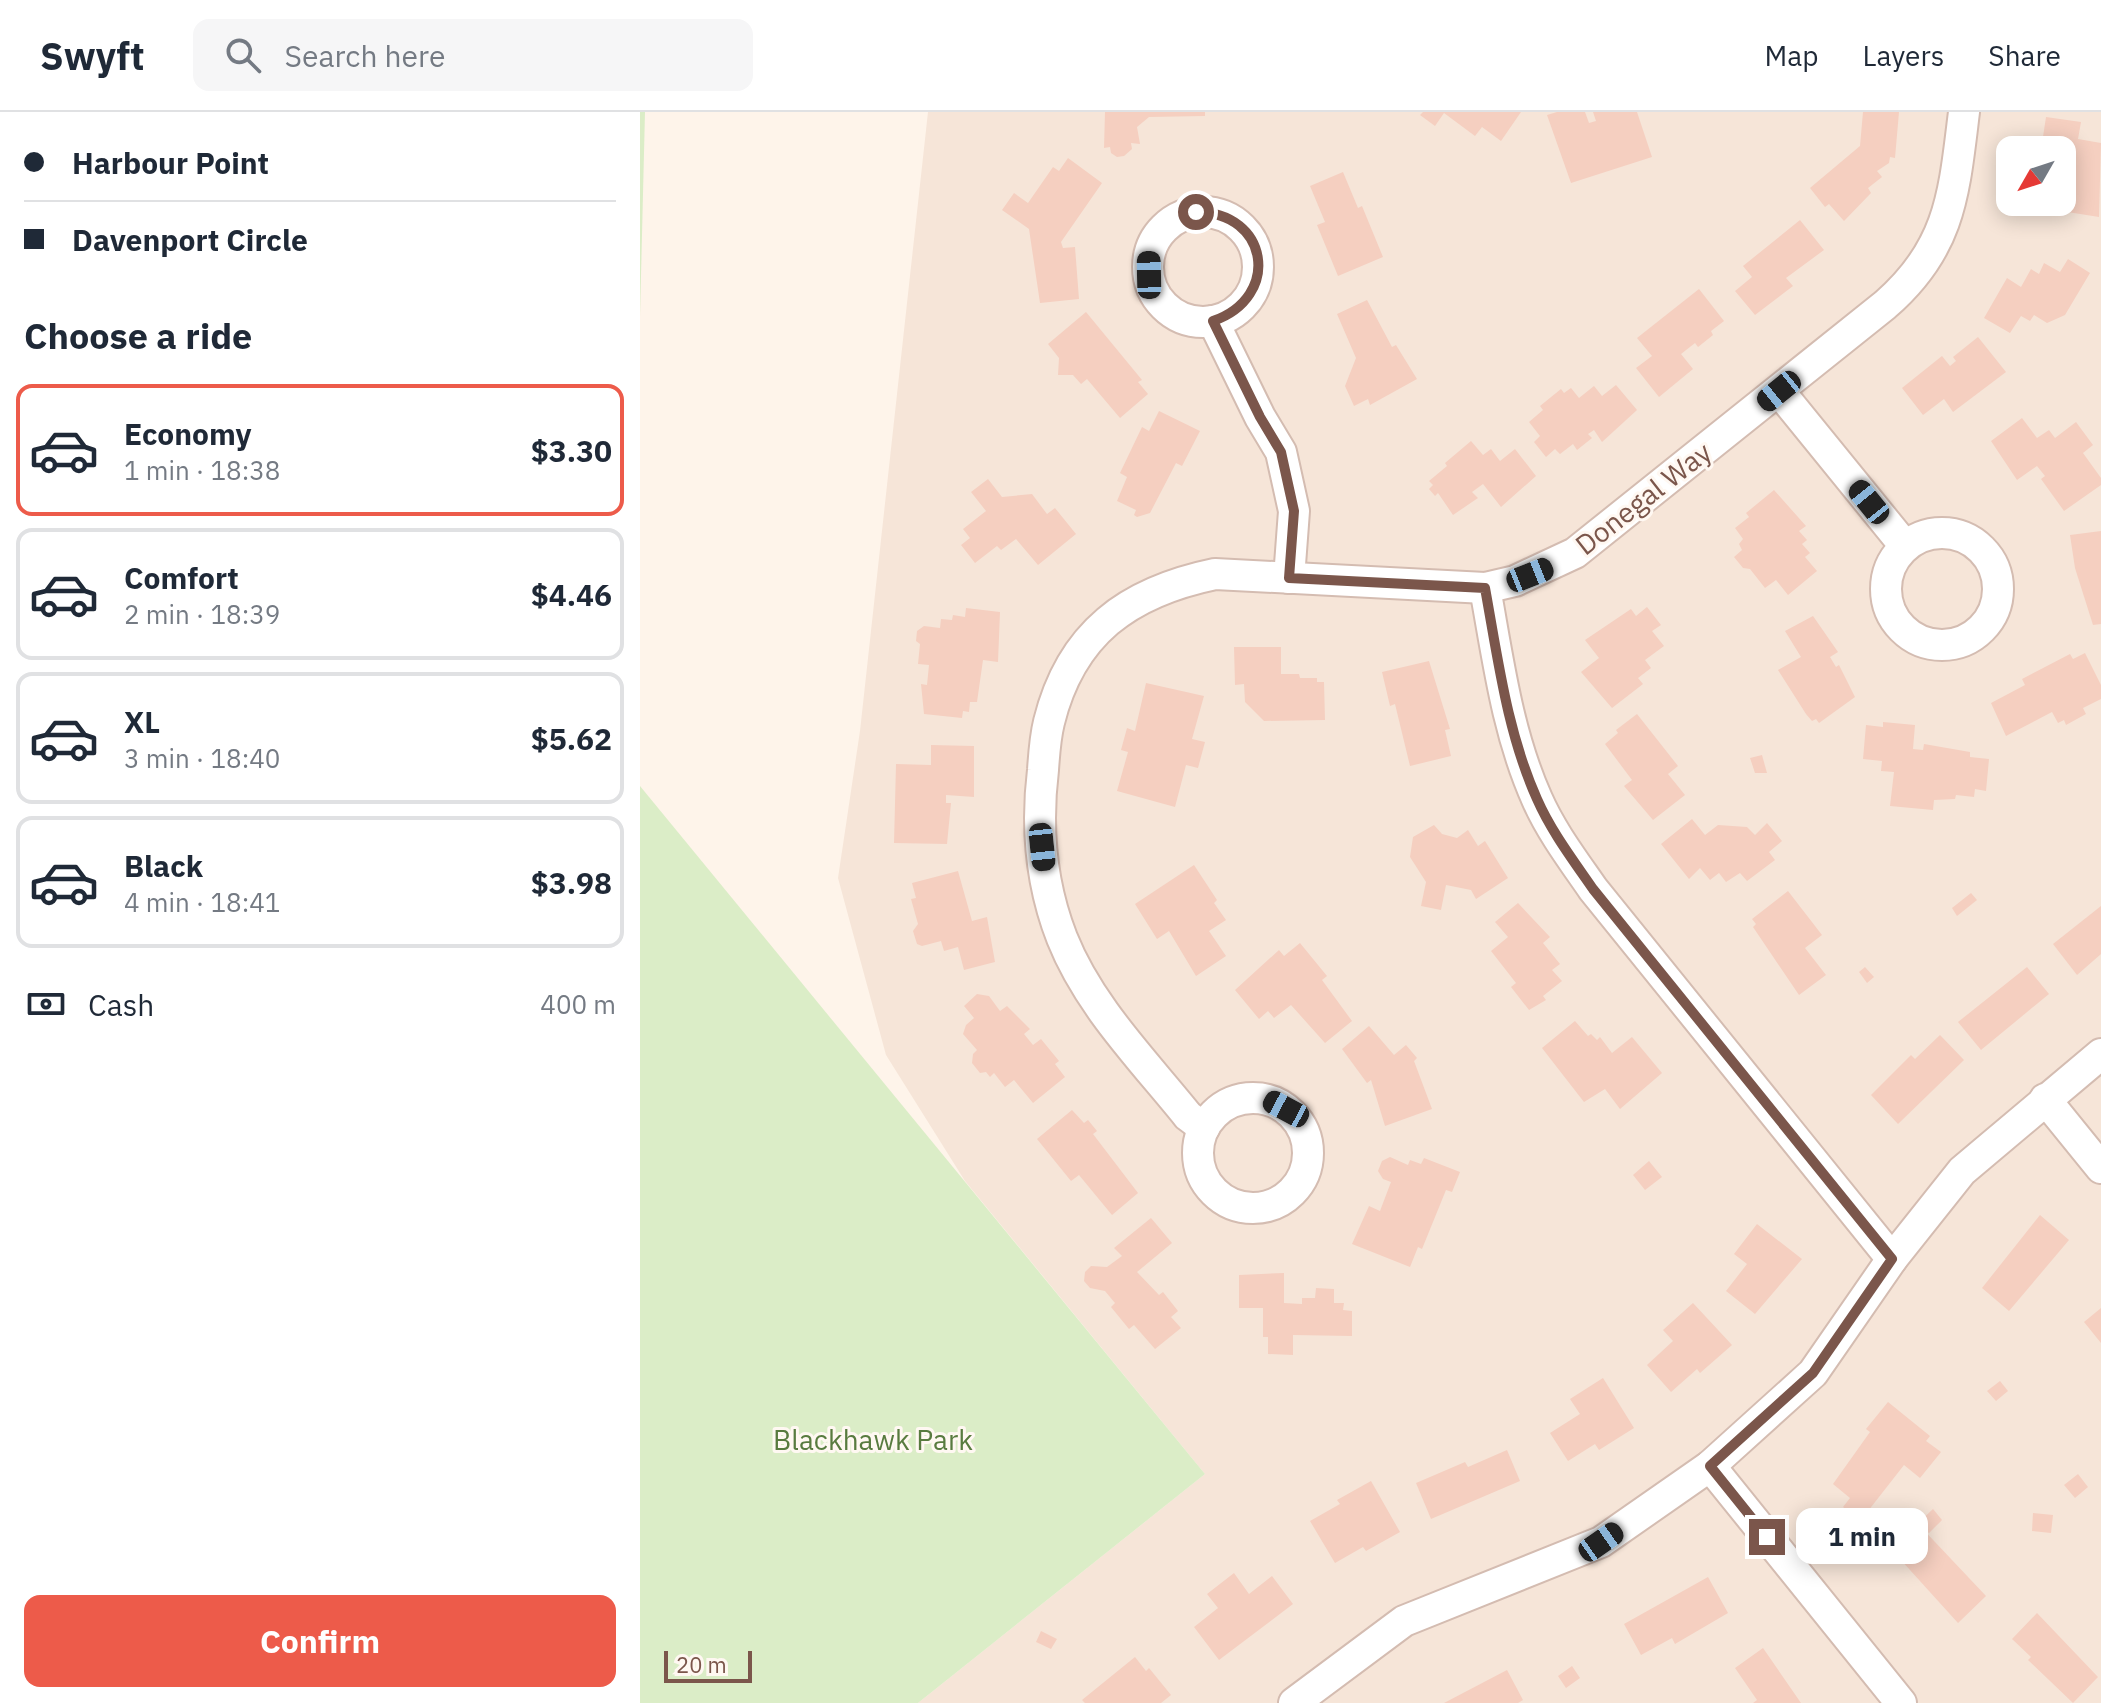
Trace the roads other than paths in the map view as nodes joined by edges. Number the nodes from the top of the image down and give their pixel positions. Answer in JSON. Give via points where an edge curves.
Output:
{"nodes":[{"id":1,"x":1964,"y":112,"type":"edge"},
{"id":2,"x":1213,"y":321,"type":"dead end"},
{"id":3,"x":1779,"y":391,"type":"junction"},
{"id":4,"x":1905,"y":546,"type":"dead end"},
{"id":5,"x":1289,"y":578,"type":"junction"},
{"id":6,"x":1485,"y":588,"type":"junction"},
{"id":7,"x":2101,"y":1054,"type":"edge"},
{"id":8,"x":2045,"y":1099,"type":"junction"},
{"id":9,"x":1204,"y":1128,"type":"dead end"},
{"id":10,"x":2101,"y":1168,"type":"edge"},
{"id":11,"x":1892,"y":1259,"type":"junction"},
{"id":12,"x":1710,"y":1466,"type":"junction"},
{"id":13,"x":1305,"y":1700,"type":"edge"},
{"id":14,"x":1901,"y":1703,"type":"edge"}],
"edges":[{"from":1,"to":3,"type":"street","name":"Donegal Way","via":[[1952,199],[1924,264],[1885,305]]},
{"from":2,"to":5,"type":"street","via":[[1281,452],[1294,511]]},
{"from":3,"to":4,"type":"street"},
{"from":3,"to":6,"type":"street","name":"Donegal Way","via":[[1575,553],[1515,581]]},
{"from":5,"to":6,"type":"street","name":"Donegal Way"},
{"from":5,"to":9,"type":"street","name":"Donegal Way","via":[[1215,574],[1161,588],[1127,606],[1076,658],[1048,725],[1039,816],[1045,879],[1063,940],[1092,997],[1188,1116]]},
{"from":6,"to":11,"type":"street","via":[[1511,725],[1537,799],[1563,845]]},
{"from":7,"to":8,"type":"street"},
{"from":8,"to":10,"type":"street"},
{"from":8,"to":11,"type":"street","via":[[1962,1171]]},
{"from":11,"to":12,"type":"street","via":[[1813,1373]]},
{"from":12,"to":13,"type":"street","via":[[1601,1542],[1404,1621]]},
{"from":12,"to":14,"type":"street"}]}
